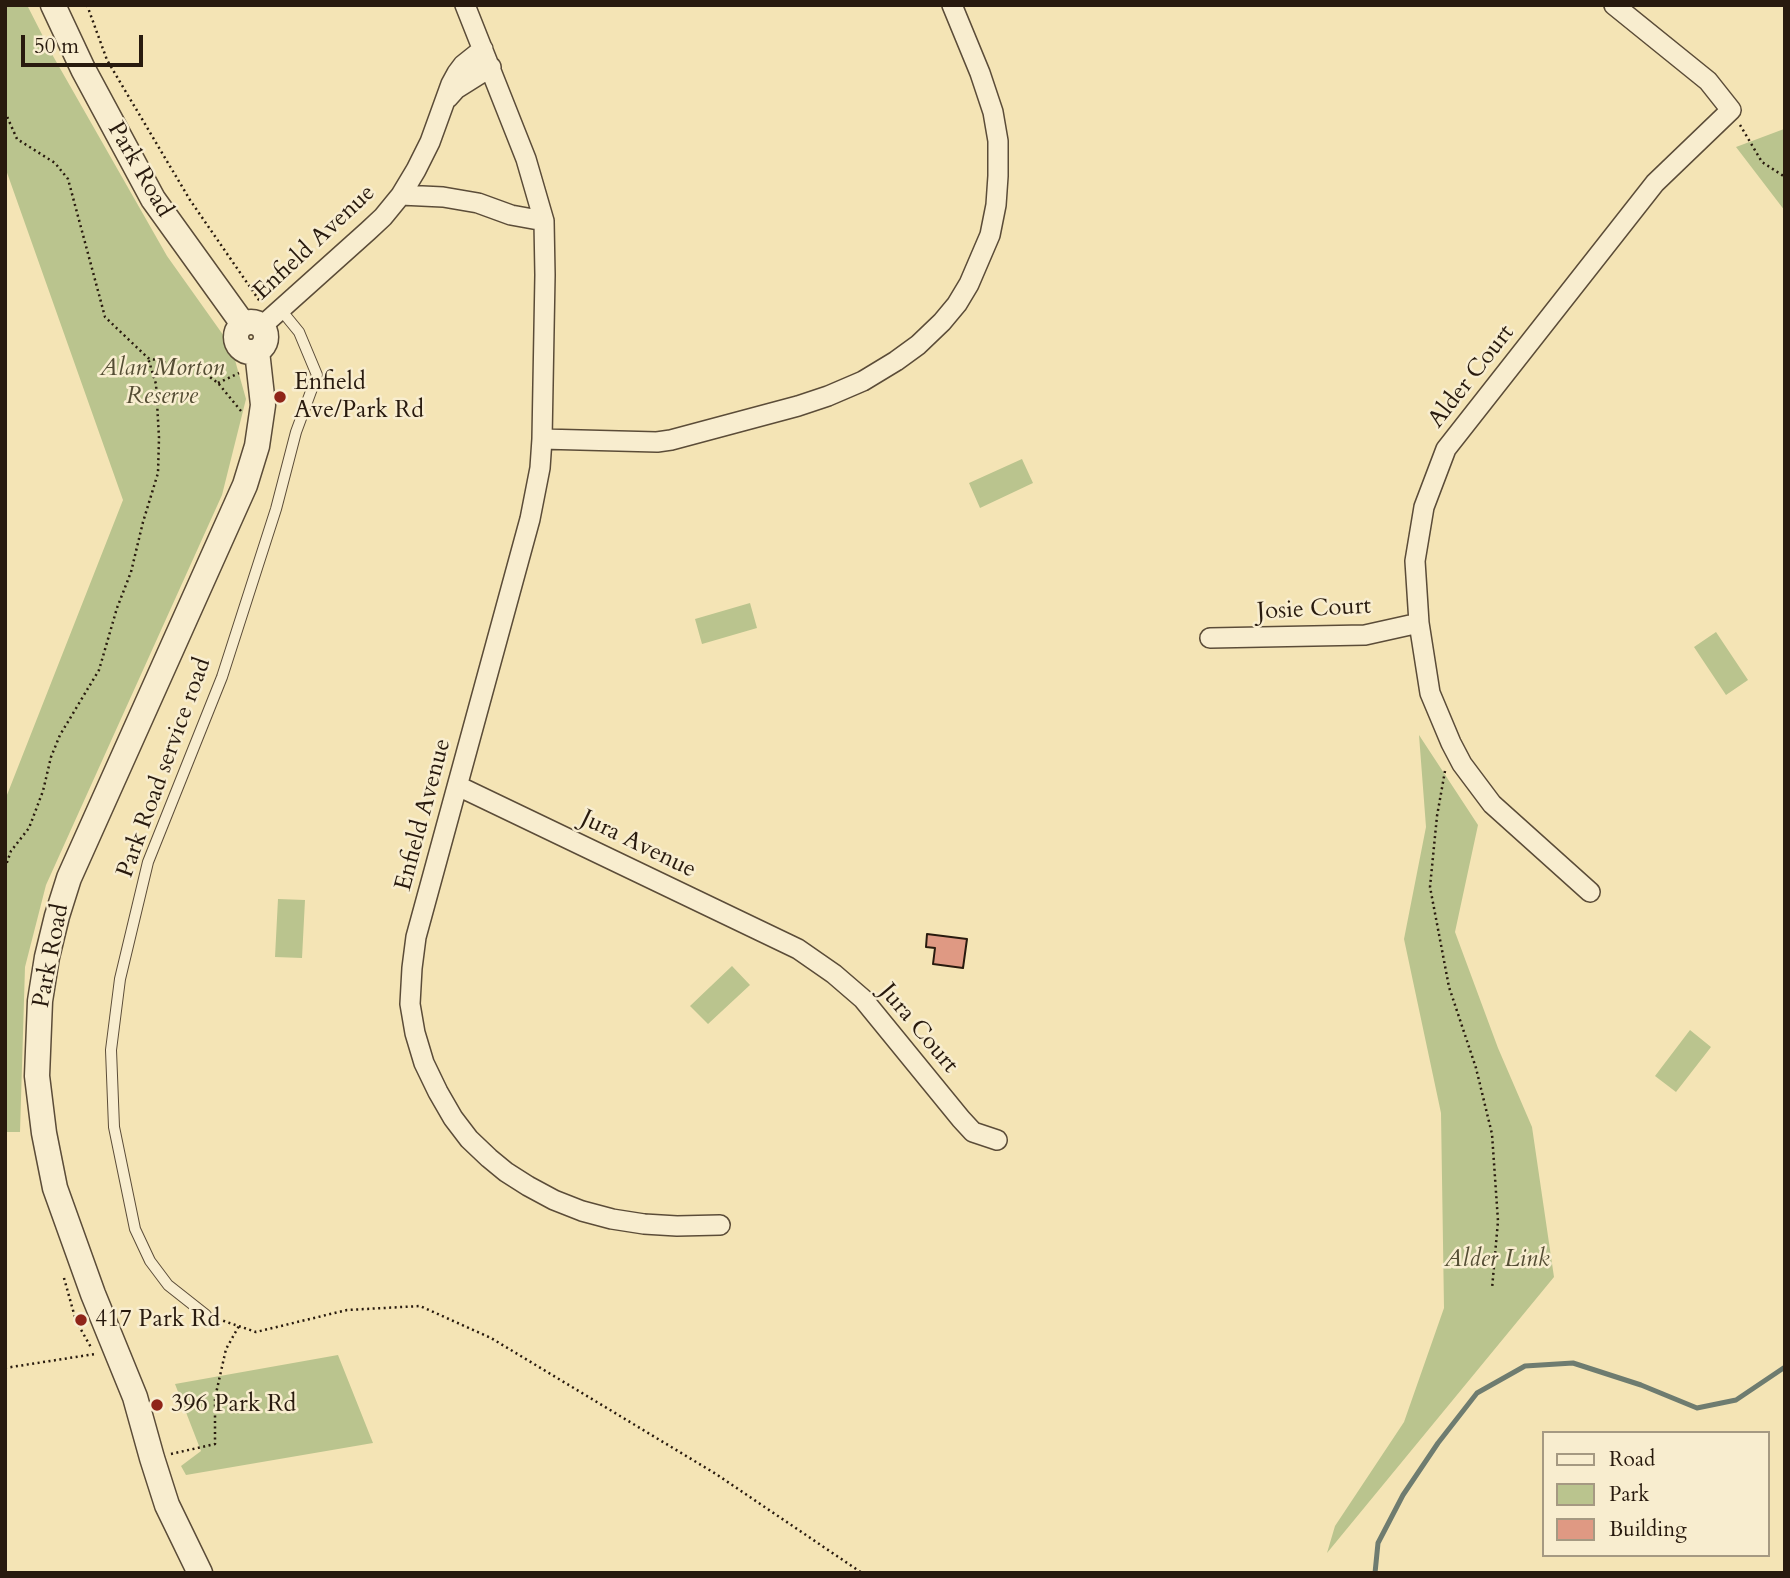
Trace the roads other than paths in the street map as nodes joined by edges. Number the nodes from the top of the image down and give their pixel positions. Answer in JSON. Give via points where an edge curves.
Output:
{"nodes":[{"id":1,"x":53,"y":5,"type":"edge"},
{"id":2,"x":465,"y":5,"type":"edge"},
{"id":3,"x":952,"y":5,"type":"edge"},
{"id":4,"x":1614,"y":5,"type":"edge"},
{"id":5,"x":487,"y":58,"type":"junction"},
{"id":6,"x":401,"y":195,"type":"junction"},
{"id":7,"x":544,"y":221,"type":"junction"},
{"id":8,"x":264,"y":319,"type":"junction"},
{"id":9,"x":542,"y":439,"type":"junction"},
{"id":10,"x":1419,"y":623,"type":"junction"},
{"id":11,"x":1210,"y":638,"type":"dead end"},
{"id":12,"x":458,"y":786,"type":"junction"},
{"id":13,"x":1590,"y":892,"type":"dead end"},
{"id":14,"x":798,"y":949,"type":"joint"},
{"id":15,"x":997,"y":1140,"type":"dead end"},
{"id":16,"x":720,"y":1224,"type":"dead end"},
{"id":17,"x":206,"y":1315,"type":"road end"},
{"id":18,"x":200,"y":1573,"type":"edge"}],
"edges":[{"from":1,"to":8,"type":"street","name":"Park Road","via":[[153,199]]},
{"from":2,"to":5,"type":"street","name":"Enfield Avenue"},
{"from":3,"to":9,"type":"street","via":[[993,112],[998,176],[990,235],[969,284],[942,322],[918,345],[863,381],[798,406],[657,442]]},
{"from":4,"to":10,"type":"street","name":"Alder Court","via":[[1708,81],[1731,110],[1655,183],[1446,449],[1424,506],[1415,561]]},
{"from":5,"to":6,"type":"street","name":"Enfield Avenue","via":[[446,102]]},
{"from":5,"to":7,"type":"street","name":"Enfield Avenue","via":[[527,159]]},
{"from":6,"to":7,"type":"street","name":"Enfield Avenue","via":[[478,203]]},
{"from":6,"to":8,"type":"street","name":"Enfield Avenue","via":[[368,232]]},
{"from":7,"to":9,"type":"street","name":"Enfield Avenue"},
{"from":8,"to":17,"type":"lane","name":"Park Road service road","via":[[299,332],[317,374],[222,677],[148,862],[121,979],[111,1051],[114,1127],[135,1229],[168,1285]]},
{"from":8,"to":18,"type":"street","name":"Park Road","via":[[266,340],[258,357],[263,405],[245,485],[69,878],[40,1001],[37,1076],[55,1188],[135,1397],[167,1505]]},
{"from":9,"to":12,"type":"street","name":"Enfield Avenue","via":[[530,519]]},
{"from":10,"to":11,"type":"street","name":"Josie Court","via":[[1365,635]]},
{"from":10,"to":13,"type":"street","name":"Alder Court","via":[[1430,693],[1462,764],[1492,804]]},
{"from":12,"to":14,"type":"street","name":"Jura Avenue"},
{"from":12,"to":16,"type":"street","name":"Enfield Avenue","via":[[416,937],[412,968],[410,1004],[415,1034],[438,1093],[469,1139],[506,1172],[554,1200],[644,1224]]},
{"from":14,"to":15,"type":"street","name":"Jura Court","via":[[863,999],[973,1132]]}]}
